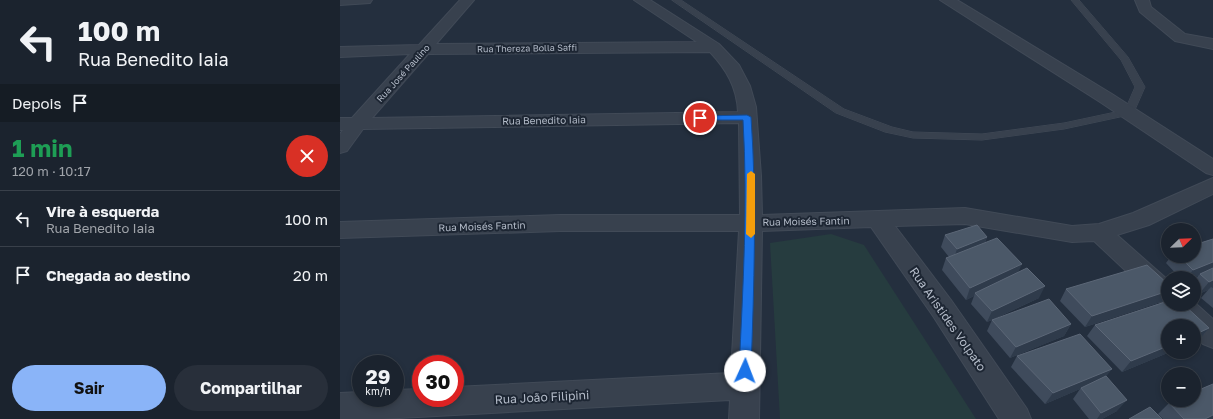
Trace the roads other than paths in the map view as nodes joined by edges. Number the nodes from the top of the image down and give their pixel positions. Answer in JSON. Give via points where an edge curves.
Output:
{"nodes":[{"id":1,"x":365,"y":0,"type":"edge"},
{"id":2,"x":676,"y":0,"type":"edge"},
{"id":3,"x":947,"y":0,"type":"edge"},
{"id":4,"x":1075,"y":0,"type":"edge"},
{"id":5,"x":1142,"y":0,"type":"edge"},
{"id":6,"x":340,"y":1,"type":"edge"},
{"id":7,"x":463,"y":2,"type":"edge"},
{"id":8,"x":648,"y":3,"type":"edge"},
{"id":9,"x":723,"y":43,"type":"junction"},
{"id":10,"x":1213,"y":44,"type":"edge"},
{"id":11,"x":424,"y":50,"type":"junction"},
{"id":12,"x":340,"y":52,"type":"edge"},
{"id":13,"x":1129,"y":112,"type":"junction"},
{"id":14,"x":747,"y":117,"type":"junction"},
{"id":15,"x":349,"y":123,"type":"edge"},
{"id":16,"x":340,"y":147,"type":"edge"},
{"id":17,"x":1213,"y":168,"type":"edge"},
{"id":18,"x":1213,"y":185,"type":"edge"},
{"id":19,"x":878,"y":220,"type":"junction"},
{"id":20,"x":751,"y":223,"type":"junction"},
{"id":21,"x":340,"y":230,"type":"edge"},
{"id":22,"x":1099,"y":232,"type":"junction"},
{"id":23,"x":1161,"y":289,"type":"edge"},
{"id":24,"x":1186,"y":311,"type":"edge"},
{"id":25,"x":1213,"y":336,"type":"edge"},
{"id":26,"x":745,"y":386,"type":"junction"},
{"id":27,"x":340,"y":407,"type":"edge"},
{"id":28,"x":744,"y":419,"type":"edge"},
{"id":29,"x":1016,"y":419,"type":"edge"}],
"edges":[{"from":1,"to":6,"type":"street"},
{"from":2,"to":9,"type":"lane"},
{"from":3,"to":13,"type":"street"},
{"from":4,"to":13,"type":"lane","via":[[1125,59],[1140,87]]},
{"from":5,"to":10,"type":"street","via":[[1145,9],[1180,38]]},
{"from":7,"to":11,"type":"street","name":"Rua José Paulino"},
{"from":8,"to":9,"type":"street"},
{"from":9,"to":11,"type":"street","name":"Rua Thereza Bolla Saffi"},
{"from":9,"to":13,"type":"lane","via":[[840,110],[889,130],[913,135],[982,137],[1064,126]]},
{"from":9,"to":14,"type":"street","via":[[742,86]]},
{"from":11,"to":12,"type":"street","name":"Rua Thereza Bolla Saffi"},
{"from":11,"to":15,"type":"street","name":"Rua José Paulino"},
{"from":13,"to":17,"type":"street"},
{"from":14,"to":15,"type":"street","name":"Rua Benedito Iaia"},
{"from":14,"to":20,"type":"street"},
{"from":15,"to":16,"type":"street","name":"Rua José Paulino"},
{"from":18,"to":22,"type":"street","name":"Rua Moisés Fantin","via":[[1141,218]]},
{"from":19,"to":20,"type":"street","name":"Rua Moisés Fantin"},
{"from":19,"to":22,"type":"street","name":"Rua Moisés Fantin","via":[[965,216],[1072,234]]},
{"from":19,"to":29,"type":"street","name":"Rua Aristides Volpato","via":[[942,308]]},
{"from":20,"to":21,"type":"street","name":"Rua Moisés Fantin","via":[[560,223]]},
{"from":20,"to":26,"type":"street"},
{"from":22,"to":23,"type":"street"},
{"from":24,"to":25,"type":"street"},
{"from":26,"to":27,"type":"street","name":"Rua João Filipini"},
{"from":26,"to":28,"type":"street"}]}
